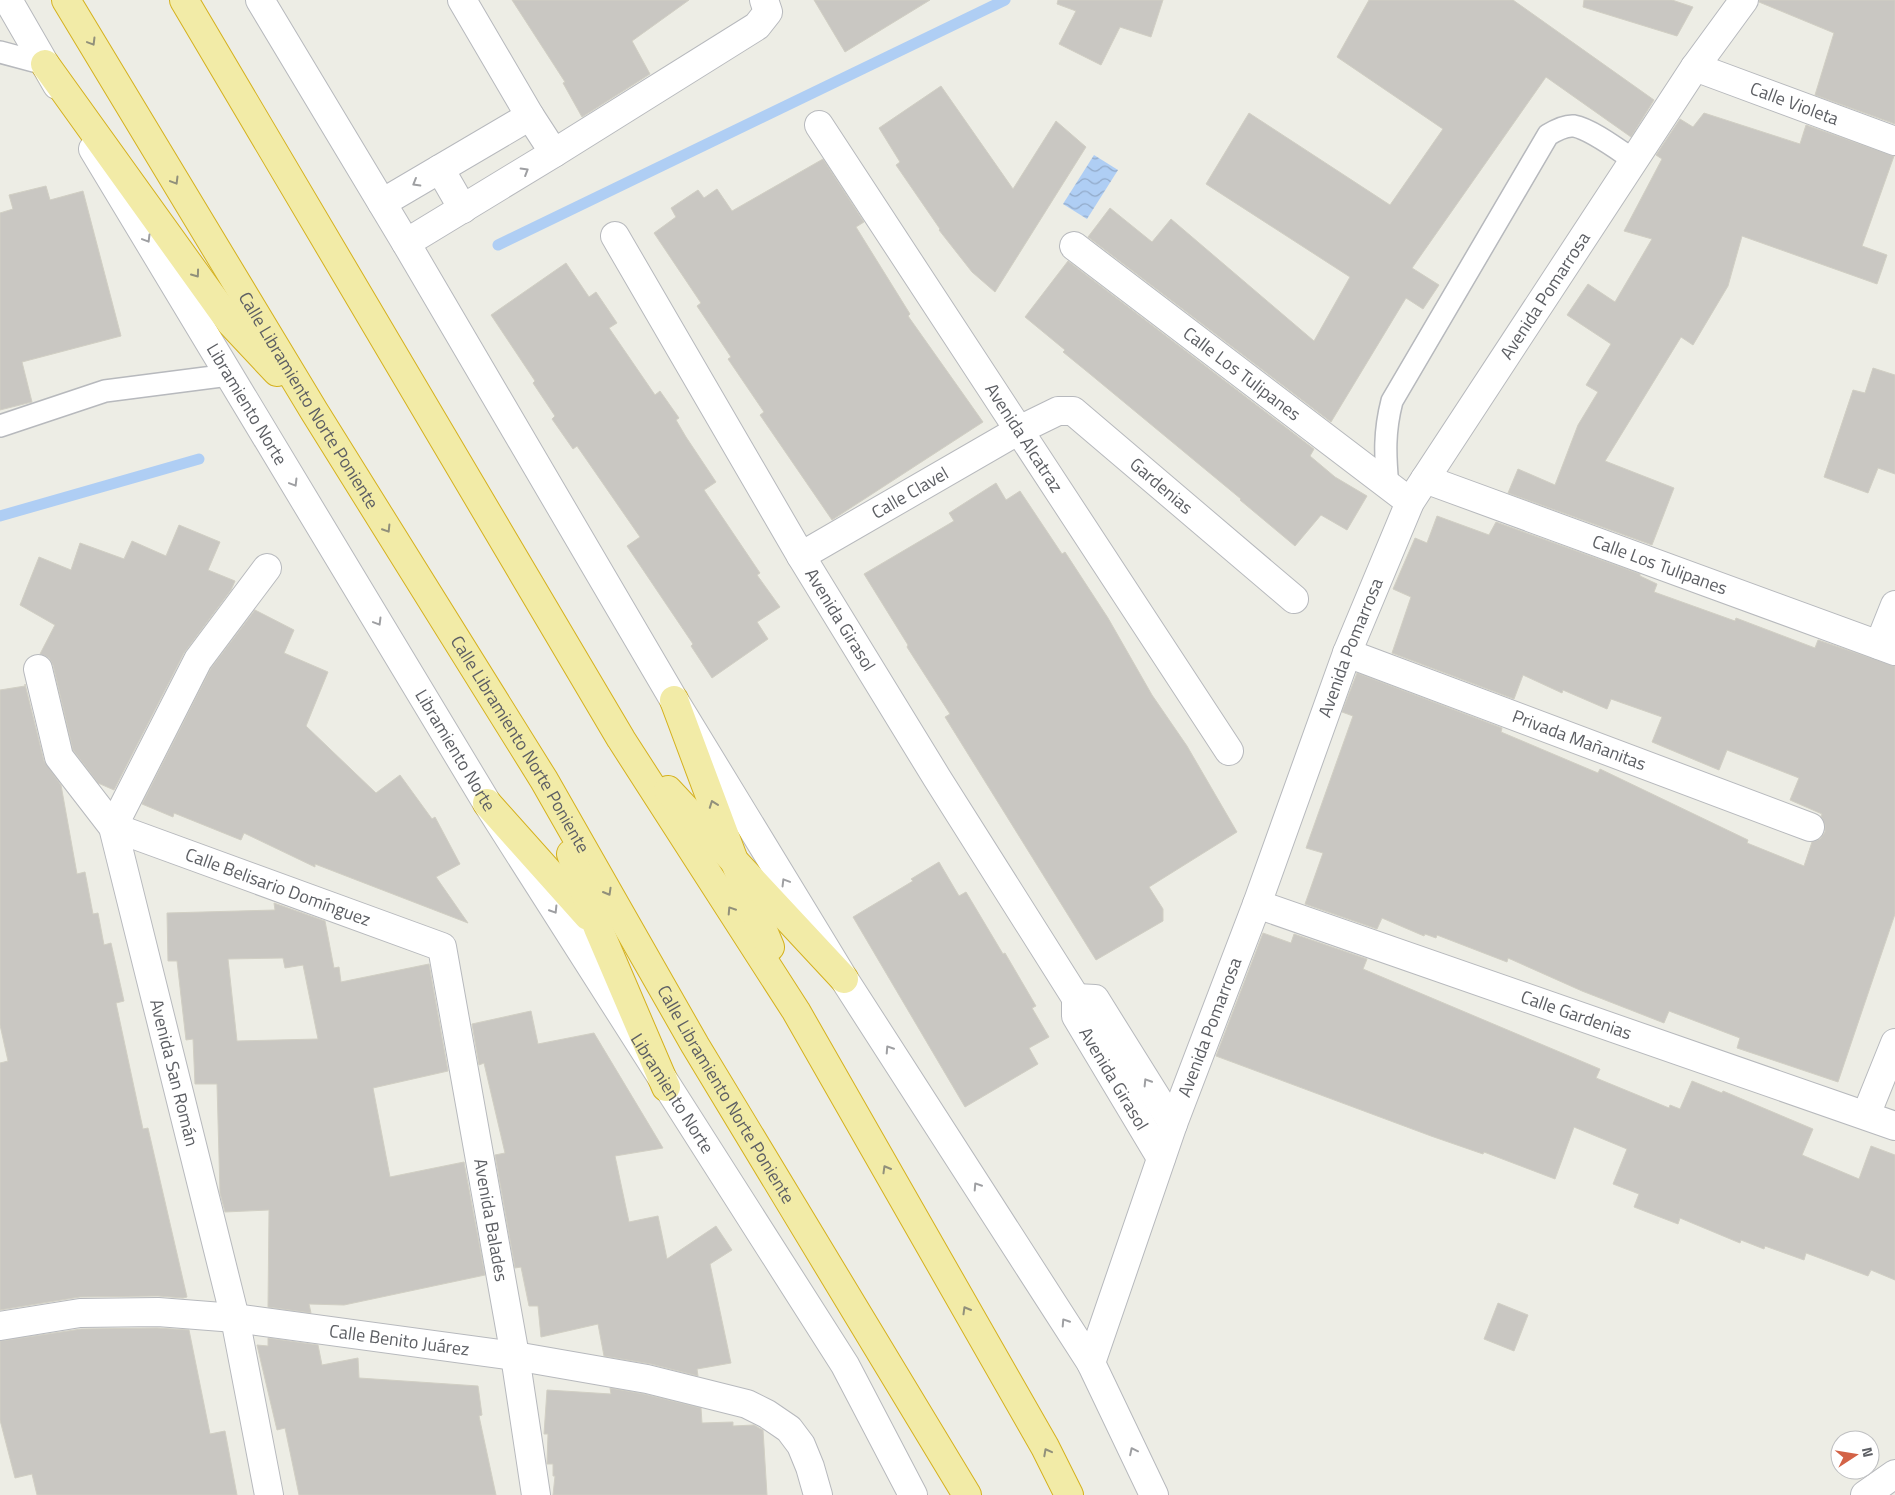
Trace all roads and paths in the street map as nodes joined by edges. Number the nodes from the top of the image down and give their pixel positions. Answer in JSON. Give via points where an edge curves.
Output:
{"nodes":[{"id":1,"x":8,"y":0,"type":"edge"},
{"id":2,"x":66,"y":0,"type":"edge"},
{"id":3,"x":184,"y":0,"type":"edge"},
{"id":4,"x":260,"y":0,"type":"edge"},
{"id":5,"x":462,"y":0,"type":"edge"},
{"id":6,"x":764,"y":0,"type":"edge"},
{"id":7,"x":1744,"y":0,"type":"edge"},
{"id":8,"x":0,"y":52,"type":"edge"},
{"id":9,"x":45,"y":64,"type":"junction"},
{"id":10,"x":1695,"y":67,"type":"junction"},
{"id":11,"x":530,"y":116,"type":"junction"},
{"id":12,"x":819,"y":125,"type":"dead end"},
{"id":13,"x":1895,"y":141,"type":"edge"},
{"id":14,"x":554,"y":153,"type":"junction"},
{"id":15,"x":1635,"y":162,"type":"junction"},
{"id":16,"x":440,"y":169,"type":"junction"},
{"id":17,"x":382,"y":203,"type":"junction"},
{"id":18,"x":463,"y":208,"type":"junction"},
{"id":19,"x":615,"y":236,"type":"dead end"},
{"id":20,"x":406,"y":243,"type":"junction"},
{"id":21,"x":1074,"y":246,"type":"dead end"},
{"id":22,"x":228,"y":375,"type":"junction"},
{"id":23,"x":314,"y":411,"type":"junction"},
{"id":24,"x":0,"y":426,"type":"edge"},
{"id":25,"x":1019,"y":430,"type":"junction"},
{"id":26,"x":1425,"y":479,"type":"junction"},
{"id":27,"x":1399,"y":494,"type":"junction"},
{"id":28,"x":801,"y":556,"type":"junction"},
{"id":29,"x":267,"y":568,"type":"dead end"},
{"id":30,"x":1294,"y":599,"type":"dead end"},
{"id":31,"x":1895,"y":605,"type":"edge"},
{"id":32,"x":1887,"y":648,"type":"edge"},
{"id":33,"x":1347,"y":653,"type":"junction"},
{"id":34,"x":38,"y":669,"type":"dead end"},
{"id":35,"x":674,"y":700,"type":"junction"},
{"id":36,"x":621,"y":739,"type":"junction"},
{"id":37,"x":1229,"y":751,"type":"dead end"},
{"id":38,"x":544,"y":780,"type":"junction"},
{"id":39,"x":487,"y":804,"type":"junction"},
{"id":40,"x":112,"y":827,"type":"junction"},
{"id":41,"x":1810,"y":828,"type":"dead end"},
{"id":42,"x":733,"y":858,"type":"junction"},
{"id":43,"x":1257,"y":904,"type":"junction"},
{"id":44,"x":598,"y":928,"type":"junction"},
{"id":45,"x":442,"y":947,"type":"joint"},
{"id":46,"x":844,"y":979,"type":"junction"},
{"id":47,"x":1076,"y":998,"type":"junction"},
{"id":48,"x":796,"y":1011,"type":"junction"},
{"id":49,"x":1895,"y":1043,"type":"edge"},
{"id":50,"x":695,"y":1045,"type":"junction"},
{"id":51,"x":666,"y":1088,"type":"junction"},
{"id":52,"x":1866,"y":1115,"type":"junction"},
{"id":53,"x":1173,"y":1124,"type":"junction"},
{"id":54,"x":1895,"y":1126,"type":"edge"},
{"id":55,"x":1162,"y":1158,"type":"junction"},
{"id":56,"x":235,"y":1318,"type":"junction"},
{"id":57,"x":0,"y":1326,"type":"edge"},
{"id":58,"x":514,"y":1356,"type":"junction"},
{"id":59,"x":1091,"y":1364,"type":"junction"},
{"id":60,"x":1895,"y":1474,"type":"edge"},
{"id":61,"x":269,"y":1495,"type":"edge"},
{"id":62,"x":536,"y":1495,"type":"edge"},
{"id":63,"x":818,"y":1495,"type":"edge"},
{"id":64,"x":913,"y":1495,"type":"edge"},
{"id":65,"x":966,"y":1495,"type":"edge"},
{"id":66,"x":1069,"y":1495,"type":"edge"},
{"id":67,"x":1154,"y":1495,"type":"edge"},
{"id":68,"x":1865,"y":1495,"type":"edge"}],
"edges":[{"from":1,"to":9,"type":"street","name":"Libramiento Norte"},
{"from":2,"to":23,"type":"highway","name":"Calle Libramiento Norte Poniente","one_way":true},
{"from":3,"to":36,"type":"highway"},
{"from":4,"to":17,"type":"street"},
{"from":5,"to":11,"type":"street"},
{"from":6,"to":14,"type":"street","via":[[768,12],[757,26]]},
{"from":7,"to":10,"type":"street","name":"Avenida Pomarrosa"},
{"from":8,"to":9,"type":"lane"},
{"from":9,"to":22,"type":"street","name":"Libramiento Norte","one_way":true},
{"from":9,"to":23,"type":"highway","one_way":true,"via":[[231,323]]},
{"from":10,"to":13,"type":"street","name":"Calle Violeta"},
{"from":10,"to":15,"type":"street","name":"Avenida Pomarrosa"},
{"from":11,"to":14,"type":"street"},
{"from":11,"to":16,"type":"street"},
{"from":12,"to":25,"type":"street","name":"Avenida Alcatraz"},
{"from":18,"to":14,"type":"street","one_way":true},
{"from":15,"to":26,"type":"street","name":"Avenida Pomarrosa"},
{"from":15,"to":27,"type":"lane","via":[[1600,137],[1573,126],[1559,128],[1548,135],[1392,401],[1386,425],[1385,453]]},
{"from":16,"to":17,"type":"street","one_way":true},
{"from":16,"to":18,"type":"street"},
{"from":17,"to":20,"type":"street"},
{"from":18,"to":20,"type":"street"},
{"from":19,"to":28,"type":"street","name":"Avenida Girasol"},
{"from":20,"to":35,"type":"street"},
{"from":21,"to":27,"type":"street","name":"Calle Los Tulipanes"},
{"from":22,"to":24,"type":"lane","via":[[105,391]]},
{"from":22,"to":39,"type":"street","name":"Libramiento Norte","one_way":true},
{"from":23,"to":38,"type":"highway","name":"Calle Libramiento Norte Poniente","one_way":true},
{"from":25,"to":28,"type":"street","name":"Calle Clavel"},
{"from":25,"to":30,"type":"street","name":"Gardenias","via":[[1058,411],[1073,411]]},
{"from":25,"to":37,"type":"street","name":"Avenida Alcatraz"},
{"from":26,"to":27,"type":"street","name":"Avenida Pomarrosa"},
{"from":26,"to":32,"type":"street","name":"Calle Los Tulipanes"},
{"from":27,"to":33,"type":"street","name":"Avenida Pomarrosa"},
{"from":28,"to":47,"type":"street","name":"Avenida Girasol"},
{"from":29,"to":40,"type":"street","via":[[198,660]]},
{"from":31,"to":32,"type":"street"},
{"from":33,"to":41,"type":"street","name":"Privada Mañanitas"},
{"from":33,"to":43,"type":"street","name":"Avenida Pomarrosa"},
{"from":34,"to":40,"type":"street","name":"Avenida San Román","via":[[59,757]]},
{"from":42,"to":35,"type":"highway","one_way":true},
{"from":46,"to":35,"type":"street","one_way":true},
{"from":36,"to":42,"type":"highway"},
{"from":48,"to":36,"type":"highway","one_way":true},
{"from":38,"to":44,"type":"highway"},
{"from":38,"to":50,"type":"highway","name":"Calle Libramiento Norte Poniente","one_way":true},
{"from":39,"to":44,"type":"highway"},
{"from":39,"to":51,"type":"street","name":"Libramiento Norte","one_way":true},
{"from":40,"to":45,"type":"street","name":"Calle Belisario Domínguez"},
{"from":40,"to":56,"type":"street","name":"Avenida San Román"},
{"from":42,"to":46,"type":"highway"},
{"from":42,"to":48,"type":"highway"},
{"from":43,"to":52,"type":"street","name":"Calle Gardenias"},
{"from":43,"to":53,"type":"street","name":"Avenida Pomarrosa"},
{"from":44,"to":50,"type":"highway"},
{"from":44,"to":51,"type":"highway"},
{"from":45,"to":58,"type":"street","name":"Avenida Balades"},
{"from":59,"to":46,"type":"street","one_way":true},
{"from":53,"to":47,"type":"street","name":"Avenida Girasol","one_way":true,"via":[[1095,999]]},
{"from":47,"to":55,"type":"street","name":"Avenida Girasol","via":[[1076,1016]]},
{"from":66,"to":48,"type":"highway","one_way":true},
{"from":49,"to":52,"type":"street"},
{"from":50,"to":65,"type":"highway","name":"Calle Libramiento Norte Poniente"},
{"from":51,"to":64,"type":"street","name":"Libramiento Norte","via":[[845,1365]]},
{"from":52,"to":54,"type":"street","name":"Calle Gardenias"},
{"from":53,"to":55,"type":"street","name":"Avenida Pomarrosa"},
{"from":55,"to":59,"type":"street","name":"Avenida Pomarrosa"},
{"from":56,"to":57,"type":"street","name":"Calle Benito Juárez","via":[[158,1312],[80,1313]]},
{"from":56,"to":58,"type":"street","name":"Calle Benito Juárez"},
{"from":56,"to":61,"type":"street","name":"Avenida San Román"},
{"from":58,"to":62,"type":"street","name":"Avenida Balades"},
{"from":58,"to":63,"type":"street","name":"Calle Benito Juárez","via":[[647,1379],[747,1404],[789,1429],[801,1444]]},
{"from":67,"to":59,"type":"street","one_way":true},
{"from":60,"to":68,"type":"street"}]}
